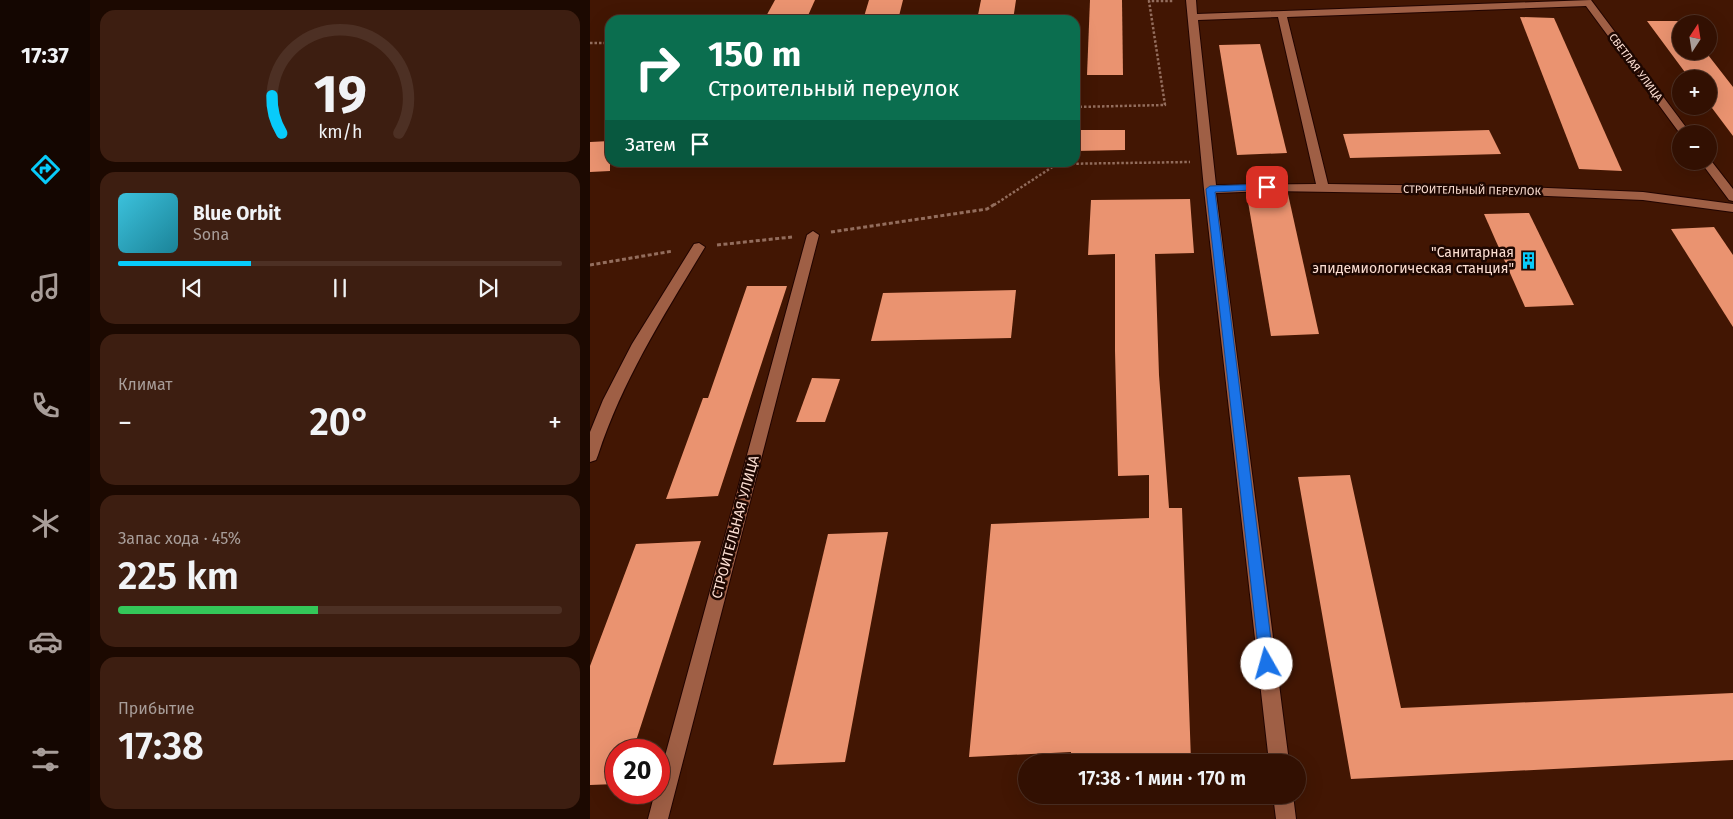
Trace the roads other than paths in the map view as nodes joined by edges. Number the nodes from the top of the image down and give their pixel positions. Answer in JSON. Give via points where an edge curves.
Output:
{"nodes":[{"id":1,"x":1191,"y":0,"type":"edge"},
{"id":2,"x":1587,"y":2,"type":"edge"},
{"id":3,"x":1282,"y":14,"type":"junction"},
{"id":4,"x":1192,"y":17,"type":"junction"},
{"id":5,"x":1679,"y":125,"type":"edge"},
{"id":6,"x":1713,"y":170,"type":"edge"},
{"id":7,"x":1323,"y":188,"type":"junction"},
{"id":8,"x":1210,"y":189,"type":"junction"},
{"id":9,"x":1733,"y":197,"type":"edge"},
{"id":10,"x":1733,"y":208,"type":"edge"},
{"id":11,"x":813,"y":235,"type":"road end"},
{"id":12,"x":699,"y":247,"type":"dead end"},
{"id":13,"x":590,"y":455,"type":"edge"},
{"id":14,"x":1278,"y":754,"type":"edge"},
{"id":15,"x":1284,"y":804,"type":"edge"},
{"id":16,"x":658,"y":819,"type":"edge"},
{"id":17,"x":1286,"y":819,"type":"edge"}],
"edges":[{"from":1,"to":4,"type":"street"},
{"from":2,"to":3,"type":"street"},
{"from":2,"to":5,"type":"street","name":"СВЕТЛАЯ УЛИЦА"},
{"from":3,"to":4,"type":"street"},
{"from":3,"to":7,"type":"street"},
{"from":4,"to":8,"type":"street"},
{"from":6,"to":9,"type":"street"},
{"from":7,"to":8,"type":"street","name":"СТРОИТЕЛЬНЫЙ ПЕРЕУЛОК"},
{"from":7,"to":10,"type":"street","name":"СТРОИТЕЛЬНЫЙ ПЕРЕУЛОК","via":[[1623,195]]},
{"from":8,"to":14,"type":"street"},
{"from":11,"to":16,"type":"street","name":"СТРОИТЕЛЬНАЯ УЛИЦА"},
{"from":12,"to":13,"type":"street","via":[[649,326],[600,422]]},
{"from":15,"to":17,"type":"street"}]}
